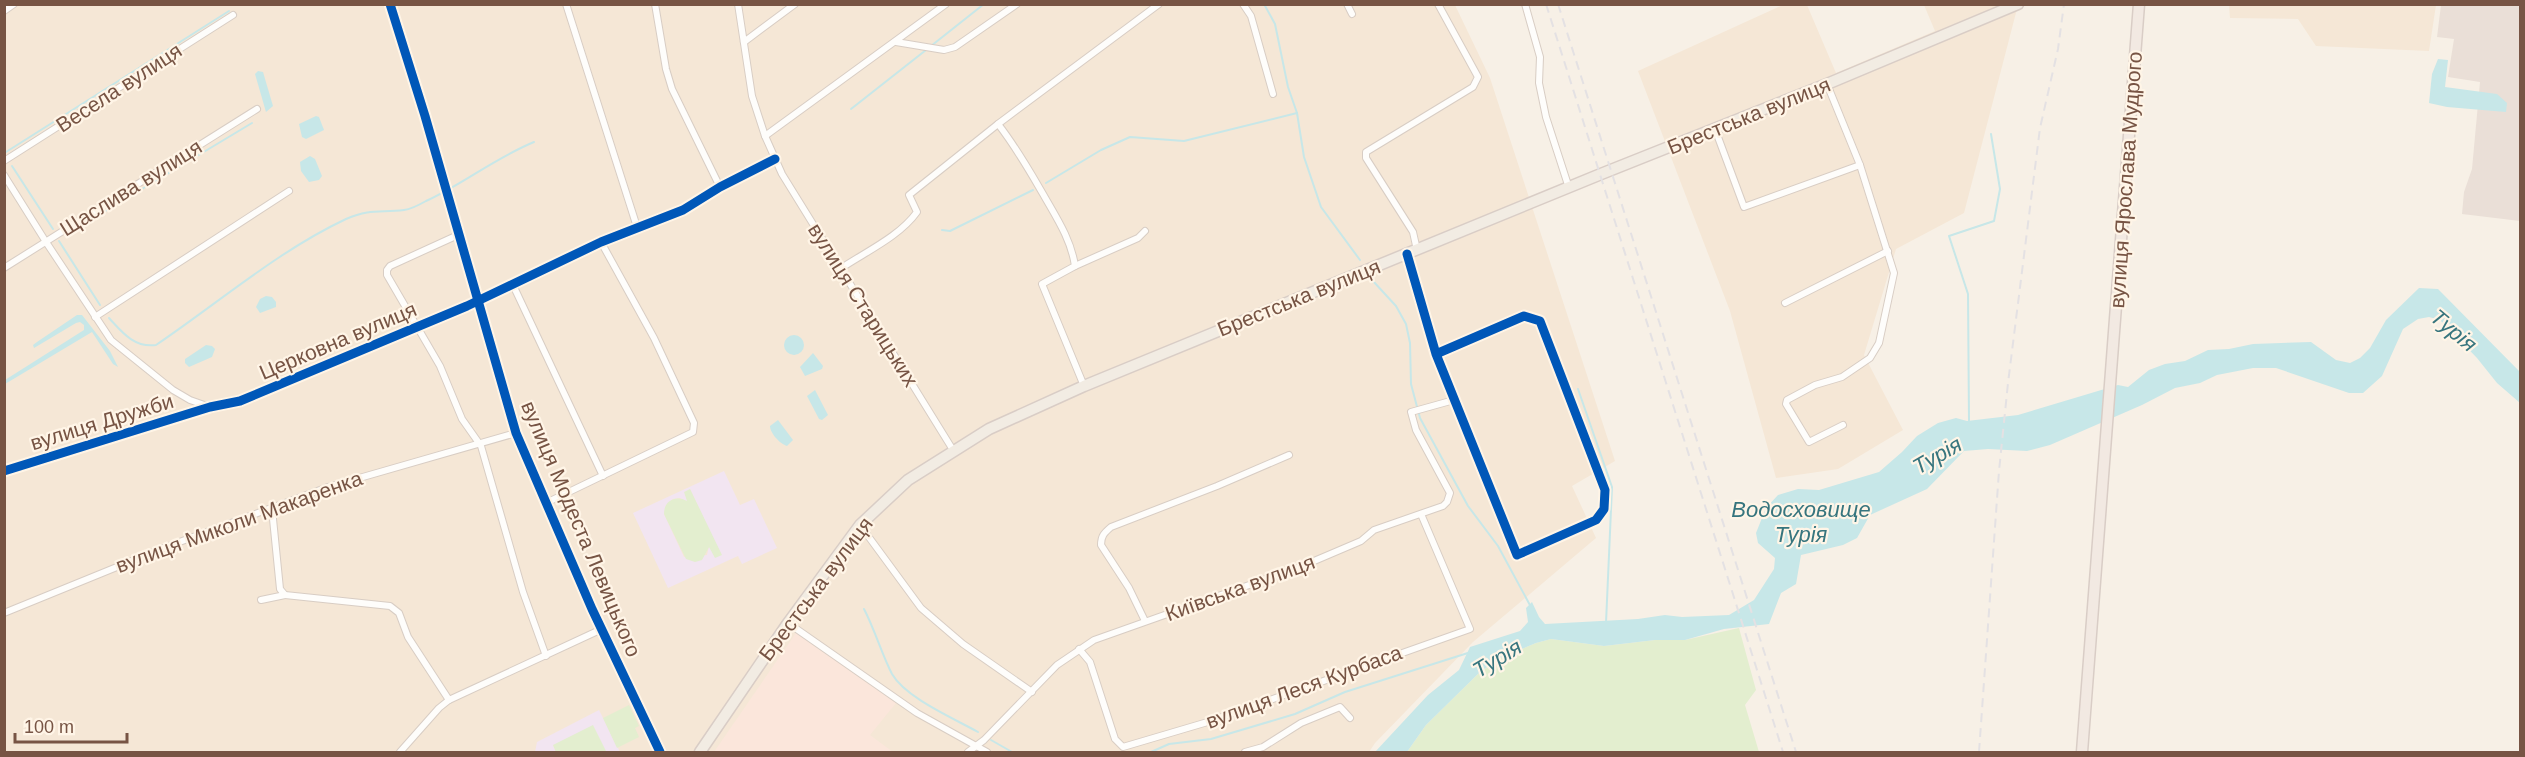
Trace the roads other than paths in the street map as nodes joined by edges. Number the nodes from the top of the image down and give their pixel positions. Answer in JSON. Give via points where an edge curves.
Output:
{"nodes":[{"id":1,"x":14,"y":4,"type":"edge"},
{"id":2,"x":390,"y":4,"type":"edge"},
{"id":3,"x":566,"y":4,"type":"edge"},
{"id":4,"x":655,"y":4,"type":"edge"},
{"id":5,"x":738,"y":4,"type":"edge"},
{"id":6,"x":795,"y":4,"type":"edge"},
{"id":7,"x":946,"y":4,"type":"edge"},
{"id":8,"x":1017,"y":4,"type":"edge"},
{"id":9,"x":1159,"y":4,"type":"edge"},
{"id":10,"x":1243,"y":4,"type":"edge"},
{"id":11,"x":1347,"y":4,"type":"edge"},
{"id":12,"x":1438,"y":4,"type":"edge"},
{"id":13,"x":1525,"y":4,"type":"edge"},
{"id":14,"x":2018,"y":4,"type":"edge"},
{"id":15,"x":2139,"y":4,"type":"edge"},
{"id":16,"x":1994,"y":10,"type":"edge"},
{"id":17,"x":4,"y":11,"type":"edge"},
{"id":18,"x":1352,"y":14,"type":"dead end"},
{"id":19,"x":233,"y":15,"type":"dead end"},
{"id":20,"x":744,"y":42,"type":"junction"},
{"id":21,"x":896,"y":42,"type":"junction"},
{"id":22,"x":1827,"y":84,"type":"junction"},
{"id":23,"x":1274,"y":94,"type":"dead end"},
{"id":24,"x":257,"y":109,"type":"dead end"},
{"id":25,"x":998,"y":124,"type":"junction"},
{"id":26,"x":1715,"y":129,"type":"junction"},
{"id":27,"x":765,"y":135,"type":"junction"},
{"id":28,"x":775,"y":159,"type":"junction"},
{"id":29,"x":4,"y":161,"type":"edge"},
{"id":30,"x":1860,"y":165,"type":"junction"},
{"id":31,"x":4,"y":175,"type":"edge"},
{"id":32,"x":720,"y":187,"type":"junction"},
{"id":33,"x":1569,"y":189,"type":"junction"},
{"id":34,"x":289,"y":191,"type":"dead end"},
{"id":35,"x":637,"y":227,"type":"junction"},
{"id":36,"x":1146,"y":231,"type":"dead end"},
{"id":37,"x":458,"y":235,"type":"junction"},
{"id":38,"x":45,"y":242,"type":"junction"},
{"id":39,"x":601,"y":242,"type":"junction"},
{"id":40,"x":1888,"y":250,"type":"junction"},
{"id":41,"x":1412,"y":252,"type":"junction"},
{"id":42,"x":1075,"y":266,"type":"junction"},
{"id":43,"x":4,"y":268,"type":"edge"},
{"id":44,"x":840,"y":269,"type":"junction"},
{"id":45,"x":513,"y":285,"type":"junction"},
{"id":46,"x":478,"y":301,"type":"junction"},
{"id":47,"x":1785,"y":303,"type":"dead end"},
{"id":48,"x":95,"y":317,"type":"junction"},
{"id":49,"x":418,"y":327,"type":"junction"},
{"id":50,"x":1436,"y":354,"type":"junction"},
{"id":51,"x":1084,"y":386,"type":"junction"},
{"id":52,"x":1454,"y":400,"type":"junction"},
{"id":53,"x":210,"y":407,"type":"junction"},
{"id":54,"x":1843,"y":425,"type":"dead end"},
{"id":55,"x":516,"y":432,"type":"junction"},
{"id":56,"x":478,"y":443,"type":"junction"},
{"id":57,"x":953,"y":450,"type":"junction"},
{"id":58,"x":1289,"y":455,"type":"dead end"},
{"id":59,"x":4,"y":471,"type":"edge"},
{"id":60,"x":603,"y":476,"type":"junction"},
{"id":61,"x":546,"y":503,"type":"junction"},
{"id":62,"x":272,"y":509,"type":"junction"},
{"id":63,"x":1421,"y":514,"type":"junction"},
{"id":64,"x":860,"y":525,"type":"junction"},
{"id":65,"x":285,"y":595,"type":"junction"},
{"id":66,"x":261,"y":600,"type":"dead end"},
{"id":67,"x":4,"y":614,"type":"edge"},
{"id":68,"x":1145,"y":621,"type":"junction"},
{"id":69,"x":788,"y":623,"type":"junction"},
{"id":70,"x":602,"y":629,"type":"junction"},
{"id":71,"x":1079,"y":649,"type":"junction"},
{"id":72,"x":546,"y":656,"type":"junction"},
{"id":73,"x":1032,"y":692,"type":"junction"},
{"id":74,"x":449,"y":700,"type":"junction"},
{"id":75,"x":1350,"y":718,"type":"dead end"},
{"id":76,"x":974,"y":746,"type":"junction"},
{"id":77,"x":400,"y":753,"type":"edge"},
{"id":78,"x":660,"y":753,"type":"edge"},
{"id":79,"x":700,"y":753,"type":"edge"},
{"id":80,"x":968,"y":753,"type":"edge"},
{"id":81,"x":987,"y":753,"type":"edge"},
{"id":82,"x":1245,"y":753,"type":"edge"},
{"id":83,"x":2082,"y":753,"type":"edge"}],
"edges":[{"from":1,"to":17,"type":"street"},
{"from":2,"to":37,"type":"street","name":"вулиця Модеста Левицького"},
{"from":3,"to":35,"type":"street"},
{"from":4,"to":32,"type":"street","via":[[666,69]]},
{"from":5,"to":20,"type":"street","name":"вулиця Старицьких"},
{"from":6,"to":20,"type":"street"},
{"from":7,"to":21,"type":"street"},
{"from":8,"to":21,"type":"street","via":[[955,47],[944,50]]},
{"from":9,"to":25,"type":"street"},
{"from":10,"to":23,"type":"street","via":[[1251,16]]},
{"from":11,"to":18,"type":"street"},
{"from":12,"to":41,"type":"street","via":[[1478,77],[1477,82],[1366,152],[1366,158],[1413,232]]},
{"from":13,"to":33,"type":"street","via":[[1540,57],[1539,83],[1546,117]]},
{"from":14,"to":16,"type":"main road","name":"Брестська вулиця"},
{"from":15,"to":83,"type":"highway","name":"вулиця Ярослава Мудрого"},
{"from":16,"to":22,"type":"main road","name":"Брестська вулиця"},
{"from":19,"to":29,"type":"street","name":"Весела вулиця"},
{"from":20,"to":27,"type":"street","name":"вулиця Старицьких","via":[[752,96]]},
{"from":21,"to":27,"type":"street"},
{"from":22,"to":26,"type":"main road","name":"Брестська вулиця"},
{"from":22,"to":30,"type":"street"},
{"from":24,"to":38,"type":"street","name":"Щаслива вулиця"},
{"from":25,"to":42,"type":"street","via":[[1032,171],[1058,219]]},
{"from":25,"to":44,"type":"street","via":[[909,195],[917,212],[913,218]]},
{"from":26,"to":30,"type":"street","via":[[1744,207]]},
{"from":26,"to":33,"type":"main road","name":"Брестська вулиця"},
{"from":27,"to":28,"type":"street","name":"вулиця Старицьких"},
{"from":28,"to":32,"type":"street"},
{"from":28,"to":44,"type":"street","name":"вулиця Старицьких"},
{"from":30,"to":40,"type":"street"},
{"from":31,"to":38,"type":"street"},
{"from":32,"to":35,"type":"street","name":"Церковна вулиця","via":[[683,210]]},
{"from":33,"to":41,"type":"main road","name":"Брестська вулиця"},
{"from":34,"to":48,"type":"street"},
{"from":35,"to":39,"type":"street","name":"Церковна вулиця"},
{"from":36,"to":42,"type":"street"},
{"from":37,"to":46,"type":"street","name":"вулиця Модеста Левицького"},
{"from":37,"to":49,"type":"street","name":"Церковна вулиця","via":[[387,270]]},
{"from":38,"to":43,"type":"street","name":"Щаслива вулиця"},
{"from":38,"to":48,"type":"street"},
{"from":39,"to":45,"type":"street","name":"Церковна вулиця"},
{"from":39,"to":60,"type":"street","via":[[654,338],[694,423],[693,432]]},
{"from":40,"to":47,"type":"street"},
{"from":40,"to":54,"type":"street","via":[[1894,273],[1879,343],[1873,353],[1851,372],[1809,387],[1787,400],[1809,442]]},
{"from":41,"to":50,"type":"street"},
{"from":41,"to":51,"type":"main road","name":"Брестська вулиця"},
{"from":42,"to":51,"type":"street","via":[[1042,284]]},
{"from":44,"to":57,"type":"street","name":"вулиця Старицьких"},
{"from":45,"to":46,"type":"street","name":"Церковна вулиця"},
{"from":45,"to":60,"type":"street"},
{"from":46,"to":49,"type":"street","name":"Церковна вулиця"},
{"from":46,"to":55,"type":"street","name":"вулиця Модеста Левицького"},
{"from":48,"to":53,"type":"street","via":[[121,350],[173,390]]},
{"from":49,"to":53,"type":"street","name":"Церковна вулиця","via":[[240,401]]},
{"from":49,"to":56,"type":"street","name":"Церковна вулиця","via":[[440,366],[462,419]]},
{"from":50,"to":52,"type":"street"},
{"from":50,"to":52,"type":"street","via":[[1524,316],[1540,321],[1605,490],[1604,509],[1596,520],[1517,555]]},
{"from":51,"to":57,"type":"main road","name":"Брестська вулиця","via":[[999,424]]},
{"from":52,"to":63,"type":"street","name":"Київська вулиця","via":[[1412,412],[1416,430],[1450,493],[1443,506]]},
{"from":53,"to":59,"type":"street","name":"вулиця Дружби"},
{"from":55,"to":56,"type":"street","name":"вулиця Миколи Макаренка"},
{"from":55,"to":61,"type":"street","name":"вулиця Модеста Левицького"},
{"from":56,"to":62,"type":"street","name":"вулиця Миколи Макаренка","via":[[328,487]]},
{"from":56,"to":72,"type":"street","name":"Церковна вулиця"},
{"from":57,"to":64,"type":"main road","name":"Брестська вулиця","via":[[908,480]]},
{"from":58,"to":68,"type":"street","via":[[1104,532],[1101,545]]},
{"from":60,"to":61,"type":"street"},
{"from":61,"to":70,"type":"street","name":"вулиця Модеста Левицького"},
{"from":62,"to":65,"type":"street","via":[[280,589]]},
{"from":62,"to":67,"type":"street","name":"вулиця Миколи Макаренка","via":[[187,539]]},
{"from":63,"to":68,"type":"street","name":"Київська вулиця","via":[[1374,530],[1361,541],[1300,567]]},
{"from":63,"to":71,"type":"street","name":"вулиця Леся Курбаса","via":[[1470,629],[1211,721],[1123,747],[1115,739],[1090,662]]},
{"from":64,"to":69,"type":"main road","name":"Брестська вулиця"},
{"from":64,"to":73,"type":"street","via":[[921,608],[963,644]]},
{"from":65,"to":66,"type":"street"},
{"from":65,"to":74,"type":"street","via":[[395,609],[408,637]]},
{"from":68,"to":71,"type":"street","name":"Київська вулиця"},
{"from":69,"to":76,"type":"street","via":[[917,713]]},
{"from":69,"to":79,"type":"main road","name":"Брестська вулиця"},
{"from":70,"to":72,"type":"street"},
{"from":70,"to":78,"type":"street","name":"вулиця Модеста Левицького"},
{"from":71,"to":73,"type":"street","name":"Київська вулиця","via":[[1057,665]]},
{"from":72,"to":74,"type":"street"},
{"from":73,"to":76,"type":"street","name":"Київська вулиця"},
{"from":74,"to":77,"type":"street"},
{"from":75,"to":82,"type":"street","name":"вулиця Леся Курбаса","via":[[1340,707]]},
{"from":76,"to":80,"type":"street","name":"Київська вулиця"},
{"from":76,"to":81,"type":"street"}]}
